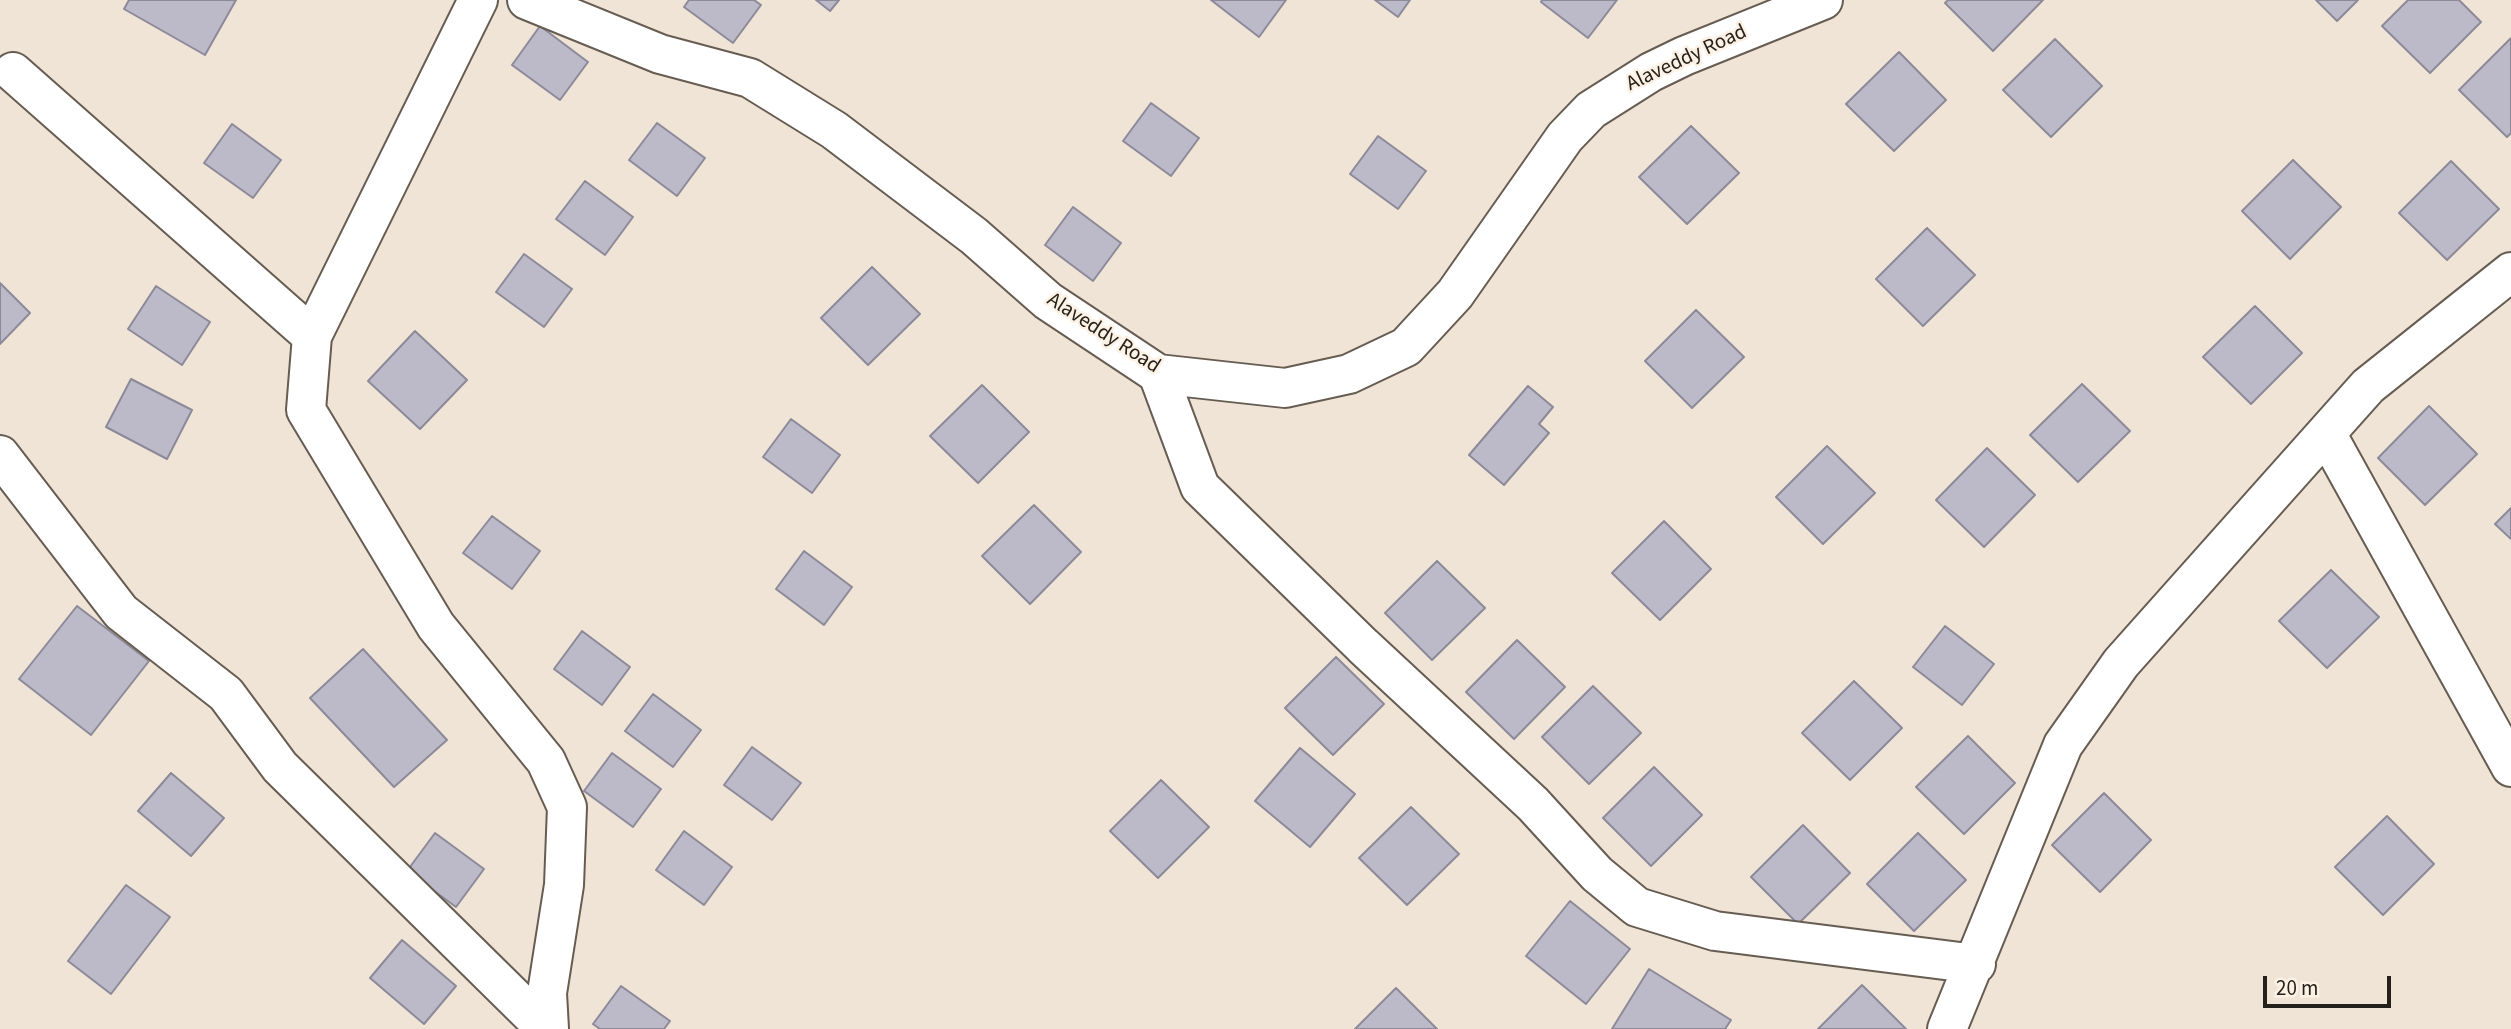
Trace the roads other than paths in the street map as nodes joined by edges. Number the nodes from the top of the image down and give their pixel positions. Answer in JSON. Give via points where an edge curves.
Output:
{"nodes":[{"id":1,"x":478,"y":0,"type":"edge"},
{"id":2,"x":527,"y":0,"type":"edge"},
{"id":3,"x":1823,"y":0,"type":"edge"},
{"id":4,"x":13,"y":72,"type":"dead end"},
{"id":5,"x":2511,"y":272,"type":"edge"},
{"id":6,"x":312,"y":336,"type":"junction"},
{"id":7,"x":1158,"y":374,"type":"junction"},
{"id":8,"x":2326,"y":433,"type":"junction"},
{"id":9,"x":0,"y":455,"type":"edge"},
{"id":10,"x":2511,"y":767,"type":"edge"},
{"id":11,"x":1976,"y":964,"type":"junction"},
{"id":12,"x":548,"y":1029,"type":"edge"},
{"id":13,"x":1947,"y":1029,"type":"edge"}],
"edges":[{"from":1,"to":6,"type":"street"},
{"from":2,"to":7,"type":"street","name":"Alaveddy Road","via":[[660,54],[750,78],[834,130],[974,236],[1048,300]]},
{"from":3,"to":7,"type":"street","name":"Alaveddy Road","via":[[1673,61],[1591,110],[1565,137],[1455,294],[1406,347],[1349,374],[1285,388]]},
{"from":4,"to":6,"type":"street"},
{"from":5,"to":8,"type":"street","via":[[2368,386]]},
{"from":6,"to":12,"type":"street","via":[[306,410],[436,626],[546,761],[567,807],[564,885],[547,993]]},
{"from":7,"to":11,"type":"street","via":[[1200,487],[1533,804],[1597,874],[1637,907],[1715,931]]},
{"from":8,"to":10,"type":"street"},
{"from":8,"to":11,"type":"street","via":[[2121,663],[2063,745]]},
{"from":9,"to":12,"type":"street","via":[[121,612],[226,694],[280,767]]},
{"from":11,"to":13,"type":"street"}]}
